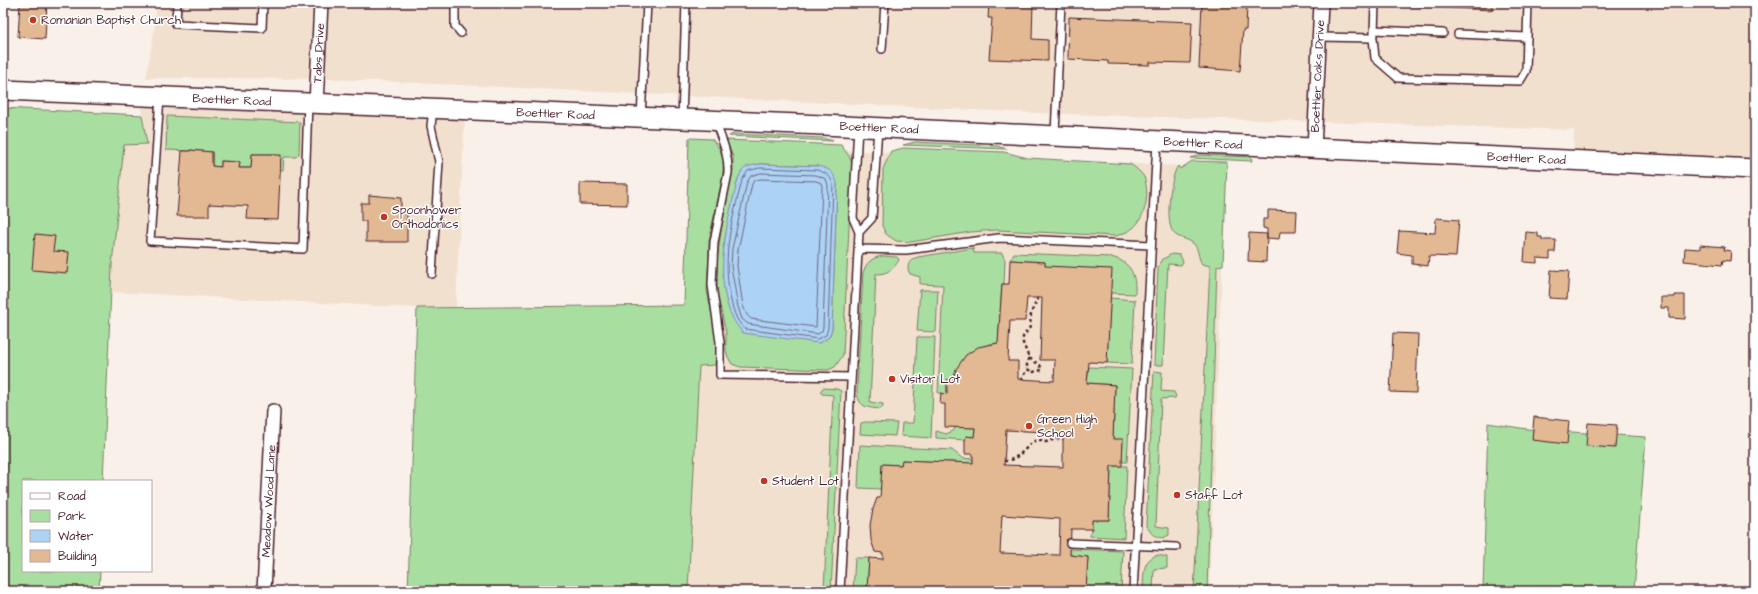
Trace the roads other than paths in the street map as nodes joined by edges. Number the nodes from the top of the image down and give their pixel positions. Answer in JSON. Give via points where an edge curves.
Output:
{"nodes":[{"id":1,"x":177,"y":3,"type":"edge"},
{"id":2,"x":263,"y":3,"type":"edge"},
{"id":3,"x":321,"y":3,"type":"edge"},
{"id":4,"x":456,"y":3,"type":"edge"},
{"id":5,"x":646,"y":3,"type":"edge"},
{"id":6,"x":686,"y":3,"type":"edge"},
{"id":7,"x":885,"y":3,"type":"edge"},
{"id":8,"x":1061,"y":3,"type":"edge"},
{"id":9,"x":1321,"y":3,"type":"edge"},
{"id":10,"x":1375,"y":3,"type":"edge"},
{"id":11,"x":1528,"y":3,"type":"edge"},
{"id":12,"x":1374,"y":30,"type":"junction"},
{"id":13,"x":461,"y":33,"type":"dead end"},
{"id":14,"x":1443,"y":33,"type":"dead end"},
{"id":15,"x":1458,"y":34,"type":"dead end"},
{"id":16,"x":1320,"y":37,"type":"junction"},
{"id":17,"x":1527,"y":37,"type":"junction"},
{"id":18,"x":1373,"y":38,"type":"junction"},
{"id":19,"x":882,"y":48,"type":"dead end"},
{"id":20,"x":3,"y":90,"type":"edge"},
{"id":21,"x":160,"y":97,"type":"junction"},
{"id":22,"x":312,"y":104,"type":"junction"},
{"id":23,"x":433,"y":109,"type":"junction"},
{"id":24,"x":641,"y":117,"type":"junction"},
{"id":25,"x":682,"y":119,"type":"junction"},
{"id":26,"x":715,"y":121,"type":"junction"},
{"id":27,"x":858,"y":127,"type":"junction"},
{"id":28,"x":878,"y":128,"type":"junction"},
{"id":29,"x":1055,"y":137,"type":"junction"},
{"id":30,"x":1157,"y":142,"type":"junction"},
{"id":31,"x":1314,"y":149,"type":"junction"},
{"id":32,"x":1755,"y":169,"type":"edge"},
{"id":33,"x":859,"y":232,"type":"junction"},
{"id":34,"x":1151,"y":245,"type":"junction"},
{"id":35,"x":858,"y":249,"type":"junction"},
{"id":36,"x":432,"y":274,"type":"dead end"},
{"id":37,"x":851,"y":377,"type":"junction"},
{"id":38,"x":274,"y":411,"type":"dead end"},
{"id":39,"x":1070,"y":543,"type":"dead end"},
{"id":40,"x":1135,"y":547,"type":"junction"},
{"id":41,"x":1176,"y":547,"type":"dead end"},
{"id":42,"x":264,"y":591,"type":"edge"},
{"id":43,"x":840,"y":591,"type":"edge"},
{"id":44,"x":1133,"y":591,"type":"edge"}],
"edges":[{"from":1,"to":2,"type":"lane","via":[[176,24],[262,28]]},
{"from":3,"to":22,"type":"street","name":"Tabs Drive"},
{"from":4,"to":13,"type":"lane","via":[[455,26]]},
{"from":5,"to":24,"type":"lane"},
{"from":6,"to":25,"type":"lane"},
{"from":7,"to":19,"type":"lane"},
{"from":8,"to":29,"type":"lane"},
{"from":9,"to":16,"type":"street","name":"Boettler Oaks Drive"},
{"from":10,"to":12,"type":"lane"},
{"from":11,"to":17,"type":"lane"},
{"from":12,"to":14,"type":"lane"},
{"from":12,"to":18,"type":"lane"},
{"from":15,"to":17,"type":"lane"},
{"from":16,"to":18,"type":"lane"},
{"from":16,"to":31,"type":"street","name":"Boettler Oaks Drive"},
{"from":17,"to":18,"type":"lane","via":[[1526,71],[1520,81],[1398,78],[1375,58]]},
{"from":20,"to":21,"type":"street","name":"Boettler Road"},
{"from":21,"to":22,"type":"street","name":"Boettler Road"},
{"from":21,"to":22,"type":"lane","via":[[150,241],[303,249]]},
{"from":22,"to":23,"type":"street","name":"Boettler Road"},
{"from":23,"to":24,"type":"street","name":"Boettler Road"},
{"from":23,"to":36,"type":"lane","via":[[431,126],[439,162]]},
{"from":24,"to":25,"type":"street","name":"Boettler Road"},
{"from":25,"to":26,"type":"street","name":"Boettler Road"},
{"from":26,"to":27,"type":"street","name":"Boettler Road"},
{"from":26,"to":37,"type":"lane","via":[[728,165],[714,242],[712,285],[720,342],[720,375]]},
{"from":27,"to":28,"type":"street","name":"Boettler Road"},
{"from":27,"to":33,"type":"lane","via":[[853,218]]},
{"from":28,"to":29,"type":"street","name":"Boettler Road"},
{"from":28,"to":33,"type":"lane","via":[[872,218]]},
{"from":29,"to":30,"type":"street","name":"Boettler Road"},
{"from":30,"to":31,"type":"street","name":"Boettler Road"},
{"from":30,"to":34,"type":"lane"},
{"from":31,"to":32,"type":"street","name":"Boettler Road"},
{"from":33,"to":35,"type":"lane"},
{"from":34,"to":35,"type":"lane","via":[[999,238],[906,250]]},
{"from":34,"to":40,"type":"lane"},
{"from":35,"to":37,"type":"lane"},
{"from":37,"to":43,"type":"lane"},
{"from":38,"to":42,"type":"street","name":"Meadow Wood Lane"},
{"from":39,"to":40,"type":"lane"},
{"from":40,"to":41,"type":"lane"},
{"from":40,"to":44,"type":"lane"}]}
